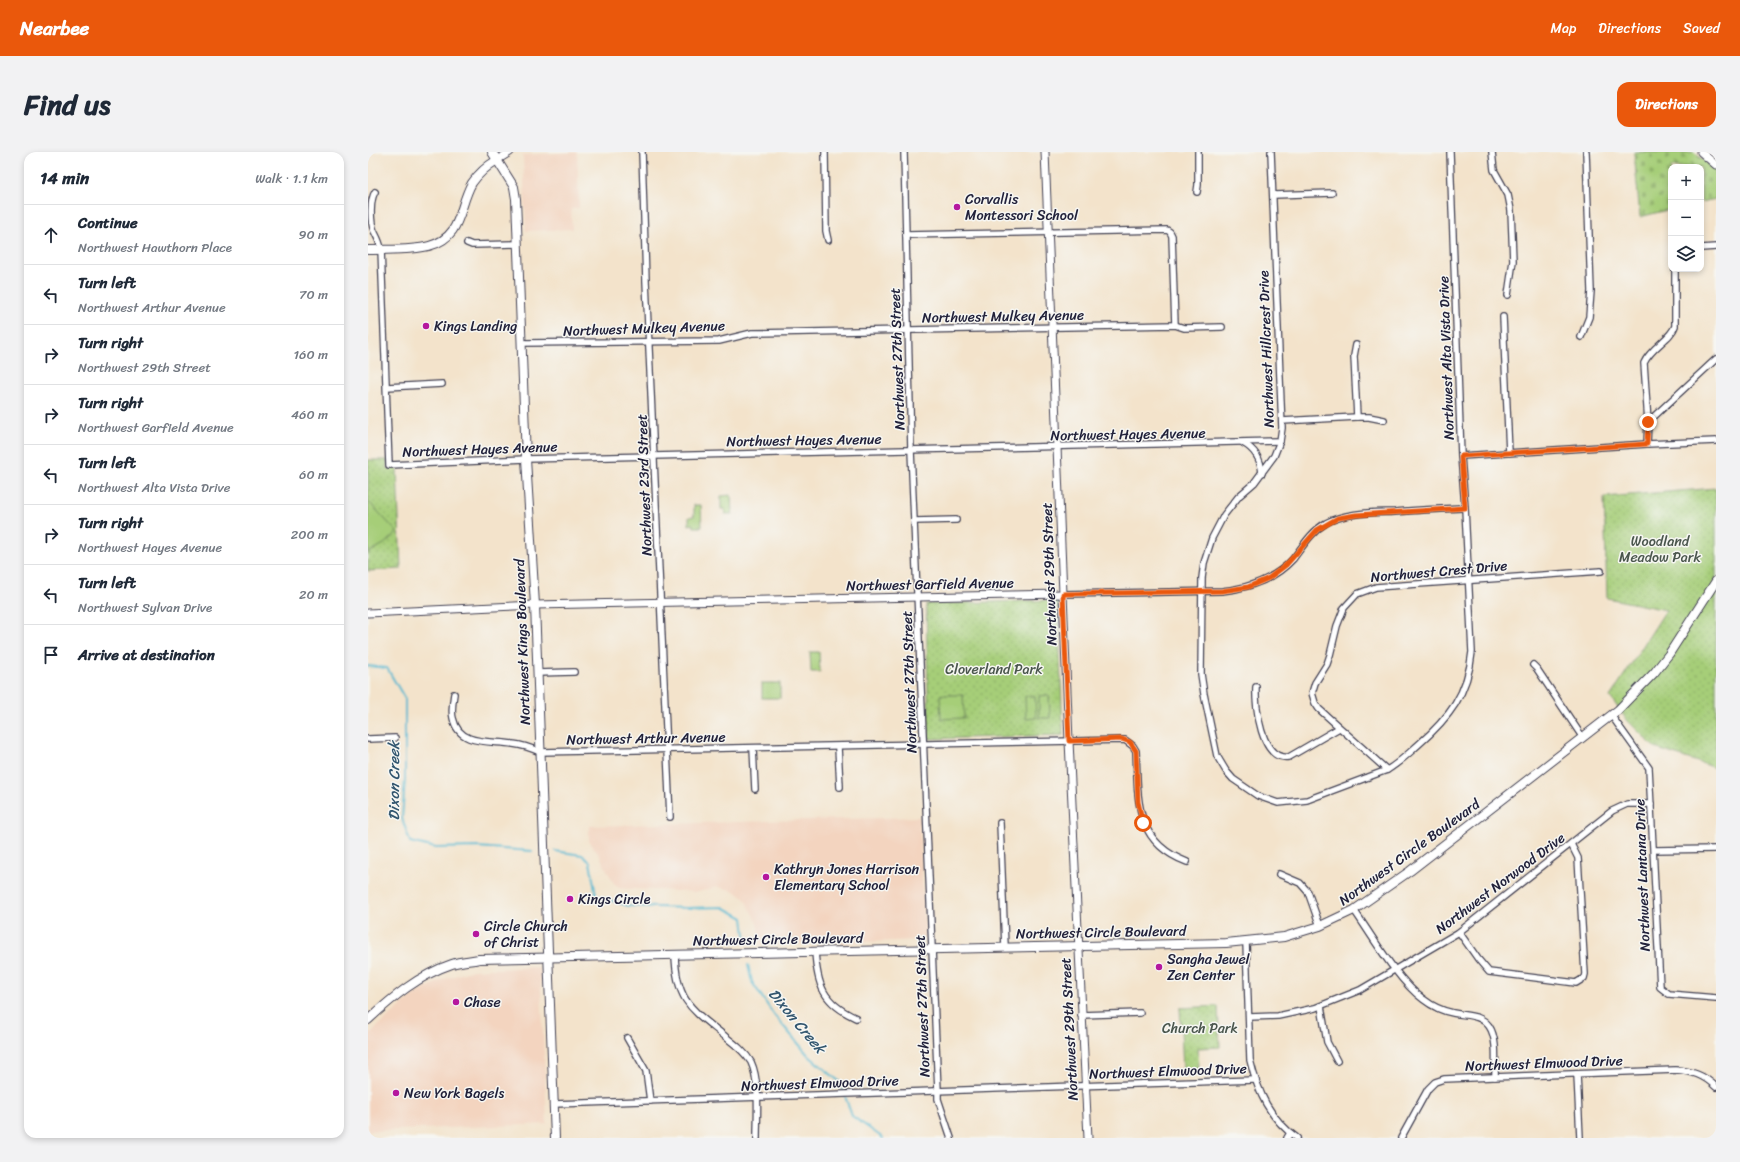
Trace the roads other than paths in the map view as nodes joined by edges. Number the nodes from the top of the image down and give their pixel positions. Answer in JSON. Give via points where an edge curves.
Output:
{"nodes":[{"id":1,"x":492,"y":152,"type":"edge"},
{"id":2,"x":510,"y":152,"type":"edge"},
{"id":3,"x":642,"y":152,"type":"edge"},
{"id":4,"x":825,"y":152,"type":"edge"},
{"id":5,"x":904,"y":152,"type":"edge"},
{"id":6,"x":1045,"y":152,"type":"edge"},
{"id":7,"x":1198,"y":152,"type":"edge"},
{"id":8,"x":1271,"y":152,"type":"edge"},
{"id":9,"x":1450,"y":152,"type":"edge"},
{"id":10,"x":1492,"y":152,"type":"edge"},
{"id":11,"x":1586,"y":152,"type":"edge"},
{"id":12,"x":1701,"y":152,"type":"edge"},
{"id":13,"x":497,"y":160,"type":"junction"},
{"id":14,"x":1716,"y":165,"type":"edge"},
{"id":15,"x":375,"y":192,"type":"dead end"},
{"id":16,"x":1197,"y":192,"type":"dead end"},
{"id":17,"x":1332,"y":193,"type":"dead end"},
{"id":18,"x":1274,"y":195,"type":"junction"},
{"id":19,"x":1049,"y":232,"type":"junction"},
{"id":20,"x":906,"y":235,"type":"junction"},
{"id":21,"x":828,"y":240,"type":"dead end"},
{"id":22,"x":467,"y":243,"type":"dead end"},
{"id":23,"x":518,"y":244,"type":"junction"},
{"id":24,"x":1716,"y":247,"type":"edge"},
{"id":25,"x":1704,"y":248,"type":"edge"},
{"id":26,"x":381,"y":249,"type":"junction"},
{"id":27,"x":368,"y":250,"type":"edge"},
{"id":28,"x":1674,"y":272,"type":"edge"},
{"id":29,"x":1508,"y":295,"type":"dead end"},
{"id":30,"x":1503,"y":317,"type":"dead end"},
{"id":31,"x":1176,"y":324,"type":"junction"},
{"id":32,"x":1052,"y":326,"type":"junction"},
{"id":33,"x":1222,"y":327,"type":"dead end"},
{"id":34,"x":907,"y":329,"type":"junction"},
{"id":35,"x":1581,"y":337,"type":"dead end"},
{"id":36,"x":649,"y":342,"type":"junction"},
{"id":37,"x":522,"y":343,"type":"junction"},
{"id":38,"x":1356,"y":345,"type":"dead end"},
{"id":39,"x":1716,"y":359,"type":"edge"},
{"id":40,"x":442,"y":384,"type":"dead end"},
{"id":41,"x":387,"y":387,"type":"junction"},
{"id":42,"x":1357,"y":417,"type":"junction"},
{"id":43,"x":1384,"y":420,"type":"dead end"},
{"id":44,"x":1282,"y":421,"type":"junction"},
{"id":45,"x":1648,"y":422,"type":"junction"},
{"id":46,"x":1280,"y":441,"type":"junction"},
{"id":47,"x":1716,"y":441,"type":"edge"},
{"id":48,"x":1243,"y":443,"type":"junction"},
{"id":49,"x":1647,"y":444,"type":"junction"},
{"id":50,"x":1057,"y":447,"type":"junction"},
{"id":51,"x":912,"y":450,"type":"junction"},
{"id":52,"x":1509,"y":453,"type":"junction"},
{"id":53,"x":655,"y":456,"type":"junction"},
{"id":54,"x":1461,"y":456,"type":"junction"},
{"id":55,"x":526,"y":459,"type":"junction"},
{"id":56,"x":1262,"y":473,"type":"junction"},
{"id":57,"x":1465,"y":508,"type":"junction"},
{"id":58,"x":956,"y":520,"type":"dead end"},
{"id":59,"x":914,"y":521,"type":"junction"},
{"id":60,"x":1601,"y":572,"type":"dead end"},
{"id":61,"x":1469,"y":580,"type":"junction"},
{"id":62,"x":1716,"y":581,"type":"edge"},
{"id":63,"x":1202,"y":591,"type":"junction"},
{"id":64,"x":1063,"y":594,"type":"junction"},
{"id":65,"x":917,"y":597,"type":"junction"},
{"id":66,"x":661,"y":603,"type":"junction"},
{"id":67,"x":535,"y":605,"type":"junction"},
{"id":68,"x":368,"y":613,"type":"edge"},
{"id":69,"x":1533,"y":666,"type":"dead end"},
{"id":70,"x":574,"y":672,"type":"dead end"},
{"id":71,"x":537,"y":673,"type":"junction"},
{"id":72,"x":1256,"y":687,"type":"dead end"},
{"id":73,"x":454,"y":694,"type":"dead end"},
{"id":74,"x":1611,"y":715,"type":"junction"},
{"id":75,"x":1339,"y":728,"type":"junction"},
{"id":76,"x":395,"y":738,"type":"dead end"},
{"id":77,"x":1583,"y":738,"type":"junction"},
{"id":78,"x":368,"y":739,"type":"edge"},
{"id":79,"x":1069,"y":741,"type":"junction"},
{"id":80,"x":923,"y":744,"type":"junction"},
{"id":81,"x":838,"y":747,"type":"junction"},
{"id":82,"x":753,"y":748,"type":"junction"},
{"id":83,"x":667,"y":750,"type":"junction"},
{"id":84,"x":540,"y":752,"type":"junction"},
{"id":85,"x":1388,"y":770,"type":"junction"},
{"id":86,"x":840,"y":787,"type":"dead end"},
{"id":87,"x":755,"y":789,"type":"dead end"},
{"id":88,"x":1651,"y":804,"type":"junction"},
{"id":89,"x":670,"y":817,"type":"dead end"},
{"id":90,"x":1000,"y":822,"type":"dead end"},
{"id":91,"x":1571,"y":844,"type":"junction"},
{"id":92,"x":1654,"y":850,"type":"junction"},
{"id":93,"x":1716,"y":850,"type":"edge"},
{"id":94,"x":1188,"y":862,"type":"dead end"},
{"id":95,"x":1279,"y":874,"type":"dead end"},
{"id":96,"x":1354,"y":910,"type":"junction"},
{"id":97,"x":1320,"y":926,"type":"junction"},
{"id":98,"x":1459,"y":932,"type":"junction"},
{"id":99,"x":1246,"y":942,"type":"junction"},
{"id":100,"x":1078,"y":946,"type":"junction"},
{"id":101,"x":1005,"y":947,"type":"junction"},
{"id":102,"x":932,"y":948,"type":"junction"},
{"id":103,"x":815,"y":951,"type":"junction"},
{"id":104,"x":675,"y":954,"type":"junction"},
{"id":105,"x":548,"y":957,"type":"junction"},
{"id":106,"x":1395,"y":970,"type":"junction"},
{"id":107,"x":1716,"y":998,"type":"edge"},
{"id":108,"x":1321,"y":1006,"type":"junction"},
{"id":109,"x":1140,"y":1013,"type":"dead end"},
{"id":110,"x":1081,"y":1015,"type":"junction"},
{"id":111,"x":1249,"y":1017,"type":"junction"},
{"id":112,"x":856,"y":1018,"type":"dead end"},
{"id":113,"x":368,"y":1020,"type":"edge"},
{"id":114,"x":627,"y":1038,"type":"dead end"},
{"id":115,"x":1337,"y":1061,"type":"dead end"},
{"id":116,"x":1577,"y":1074,"type":"junction"},
{"id":117,"x":1495,"y":1077,"type":"junction"},
{"id":118,"x":1254,"y":1080,"type":"junction"},
{"id":119,"x":1085,"y":1086,"type":"junction"},
{"id":120,"x":1716,"y":1087,"type":"edge"},
{"id":121,"x":938,"y":1091,"type":"junction"},
{"id":122,"x":756,"y":1096,"type":"junction"},
{"id":123,"x":650,"y":1101,"type":"junction"},
{"id":124,"x":554,"y":1104,"type":"junction"},
{"id":125,"x":1288,"y":1135,"type":"edge"},
{"id":126,"x":555,"y":1138,"type":"edge"},
{"id":127,"x":757,"y":1138,"type":"edge"},
{"id":128,"x":951,"y":1138,"type":"edge"},
{"id":129,"x":1088,"y":1138,"type":"edge"},
{"id":130,"x":1297,"y":1138,"type":"edge"},
{"id":131,"x":1401,"y":1138,"type":"edge"},
{"id":132,"x":1580,"y":1138,"type":"edge"}],
"edges":[{"from":1,"to":13,"type":"main road","name":"Northwest Kings Boulevard"},
{"from":2,"to":13,"type":"street"},
{"from":3,"to":36,"type":"street","name":"Northwest 23rd Street"},
{"from":4,"to":21,"type":"street"},
{"from":5,"to":20,"type":"street","name":"Northwest 27th Street"},
{"from":6,"to":19,"type":"street","name":"Northwest 29th Street"},
{"from":7,"to":16,"type":"street"},
{"from":8,"to":18,"type":"street","name":"Northwest Hillcrest Drive"},
{"from":9,"to":54,"type":"street","name":"Northwest Alta Vista Drive"},
{"from":10,"to":29,"type":"street","via":[[1494,170],[1508,195],[1511,210],[1512,261]]},
{"from":11,"to":35,"type":"street","via":[[1591,291],[1589,317]]},
{"from":12,"to":14,"type":"street"},
{"from":13,"to":23,"type":"main road","name":"Northwest Kings Boulevard","via":[[515,192]]},
{"from":13,"to":26,"type":"main road","via":[[483,169],[472,183],[457,225],[445,238],[425,247]]},
{"from":15,"to":26,"type":"street","via":[[372,198],[373,226]]},
{"from":17,"to":18,"type":"street"},
{"from":18,"to":44,"type":"street","name":"Northwest Hillcrest Drive"},
{"from":19,"to":20,"type":"street"},
{"from":19,"to":31,"type":"street","via":[[1170,232]]},
{"from":19,"to":32,"type":"street","name":"Northwest 29th Street"},
{"from":20,"to":34,"type":"street","name":"Northwest 27th Street"},
{"from":22,"to":23,"type":"street"},
{"from":23,"to":37,"type":"main road","name":"Northwest Kings Boulevard"},
{"from":24,"to":25,"type":"street"},
{"from":26,"to":27,"type":"main road"},
{"from":26,"to":41,"type":"street"},
{"from":28,"to":45,"type":"street","via":[[1674,330],[1648,354],[1644,363]]},
{"from":30,"to":52,"type":"street"},
{"from":31,"to":32,"type":"street","name":"Northwest Mulkey Avenue"},
{"from":31,"to":33,"type":"street","name":"Northwest Mulkey Avenue","via":[[1184,328]]},
{"from":32,"to":34,"type":"street","name":"Northwest Mulkey Avenue"},
{"from":32,"to":50,"type":"street","name":"Northwest 29th Street"},
{"from":34,"to":36,"type":"street","name":"Northwest Mulkey Avenue","via":[[752,333],[719,341]]},
{"from":34,"to":51,"type":"street","name":"Northwest 27th Street"},
{"from":36,"to":37,"type":"street","name":"Northwest Mulkey Avenue"},
{"from":36,"to":53,"type":"street","name":"Northwest 23rd Street"},
{"from":37,"to":55,"type":"main road","name":"Northwest Kings Boulevard"},
{"from":38,"to":42,"type":"street","via":[[1354,356]]},
{"from":39,"to":45,"type":"street"},
{"from":40,"to":41,"type":"street"},
{"from":41,"to":55,"type":"street","name":"Northwest Hayes Avenue","via":[[389,464]]},
{"from":42,"to":43,"type":"street"},
{"from":42,"to":44,"type":"street"},
{"from":44,"to":46,"type":"street","name":"Northwest Hillcrest Drive"},
{"from":45,"to":49,"type":"street"},
{"from":46,"to":48,"type":"street","name":"Northwest Hayes Avenue"},
{"from":46,"to":56,"type":"street","name":"Northwest Hillcrest Drive","via":[[1274,456]]},
{"from":47,"to":49,"type":"street"},
{"from":48,"to":50,"type":"street","name":"Northwest Hayes Avenue"},
{"from":48,"to":56,"type":"street","via":[[1258,457]]},
{"from":49,"to":52,"type":"street"},
{"from":50,"to":51,"type":"street","name":"Northwest Hayes Avenue"},
{"from":50,"to":64,"type":"street","name":"Northwest 29th Street"},
{"from":51,"to":53,"type":"street","name":"Northwest Hayes Avenue"},
{"from":51,"to":59,"type":"street","name":"Northwest 27th Street"},
{"from":52,"to":54,"type":"street"},
{"from":53,"to":55,"type":"street","name":"Northwest Hayes Avenue"},
{"from":53,"to":66,"type":"street","name":"Northwest 23rd Street"},
{"from":54,"to":57,"type":"street","name":"Northwest Alta Vista Drive"},
{"from":55,"to":67,"type":"main road","name":"Northwest Kings Boulevard"},
{"from":56,"to":63,"type":"street","name":"Northwest Hillcrest Drive","via":[[1230,507],[1216,528],[1205,559]]},
{"from":57,"to":61,"type":"street","name":"Northwest Alta Vista Drive"},
{"from":57,"to":63,"type":"street","name":"Northwest Garfield Avenue","via":[[1338,518],[1317,530],[1289,562],[1269,578],[1241,589]]},
{"from":58,"to":59,"type":"street"},
{"from":59,"to":65,"type":"street","name":"Northwest 27th Street"},
{"from":60,"to":61,"type":"street","name":"Northwest Crest Drive"},
{"from":61,"to":75,"type":"street","name":"Northwest Crest Drive","via":[[1370,588],[1349,601],[1341,613],[1327,664],[1315,682],[1312,693],[1319,709]]},
{"from":61,"to":85,"type":"street","name":"Northwest Alta Vista Drive","via":[[1472,652],[1470,671],[1464,689],[1455,706],[1432,734]]},
{"from":62,"to":74,"type":"main road","name":"Northwest Circle Boulevard","via":[[1654,673]]},
{"from":63,"to":64,"type":"street","name":"Northwest Garfield Avenue"},
{"from":63,"to":85,"type":"street","name":"Northwest Hillcrest Drive","via":[[1201,674],[1204,694],[1217,756],[1233,779],[1265,799],[1288,803],[1308,800]]},
{"from":64,"to":65,"type":"street","name":"Northwest Garfield Avenue"},
{"from":64,"to":79,"type":"street","name":"Northwest 29th Street"},
{"from":65,"to":66,"type":"street","name":"Northwest Garfield Avenue"},
{"from":65,"to":80,"type":"street","name":"Northwest 27th Street"},
{"from":66,"to":67,"type":"street","name":"Northwest Garfield Avenue"},
{"from":66,"to":83,"type":"street","name":"Northwest 23rd Street"},
{"from":67,"to":68,"type":"street","name":"Northwest Garfield Avenue"},
{"from":67,"to":71,"type":"main road","name":"Northwest Kings Boulevard"},
{"from":69,"to":77,"type":"street"},
{"from":70,"to":71,"type":"street"},
{"from":71,"to":84,"type":"main road","name":"Northwest Kings Boulevard"},
{"from":72,"to":75,"type":"street","via":[[1259,722],[1267,743],[1277,756],[1289,758]]},
{"from":73,"to":84,"type":"street","name":"Northwest Arthur Avenue","via":[[453,720],[466,737],[475,741],[513,744]]},
{"from":74,"to":77,"type":"main road","name":"Northwest Circle Boulevard"},
{"from":74,"to":88,"type":"street","name":"Northwest Lantana Drive","via":[[1647,764],[1651,783]]},
{"from":75,"to":85,"type":"street","name":"Northwest Crest Drive"},
{"from":76,"to":78,"type":"street"},
{"from":77,"to":96,"type":"main road","name":"Northwest Circle Boulevard","via":[[1410,872]]},
{"from":79,"to":80,"type":"street","name":"Northwest Arthur Avenue"},
{"from":79,"to":94,"type":"street","name":"Northwest Arthur Avenue","via":[[1122,739],[1130,742],[1136,751],[1138,802],[1146,830],[1168,852]]},
{"from":79,"to":100,"type":"street","name":"Northwest 29th Street"},
{"from":80,"to":81,"type":"street","name":"Northwest Arthur Avenue"},
{"from":80,"to":102,"type":"street","name":"Northwest 27th Street"},
{"from":81,"to":82,"type":"street","name":"Northwest Arthur Avenue"},
{"from":81,"to":86,"type":"street"},
{"from":82,"to":83,"type":"street","name":"Northwest Arthur Avenue"},
{"from":82,"to":87,"type":"street"},
{"from":83,"to":84,"type":"street","name":"Northwest Arthur Avenue"},
{"from":83,"to":89,"type":"street","name":"Northwest 23rd Street"},
{"from":84,"to":105,"type":"main road","name":"Northwest Kings Boulevard"},
{"from":88,"to":91,"type":"street","name":"Northwest Norwood Drive","via":[[1621,806]]},
{"from":88,"to":92,"type":"street","name":"Northwest Lantana Drive"},
{"from":90,"to":101,"type":"street"},
{"from":91,"to":98,"type":"street","name":"Northwest Norwood Drive"},
{"from":91,"to":98,"type":"street","via":[[1578,858],[1585,974],[1580,981],[1576,983],[1489,972]]},
{"from":92,"to":93,"type":"street"},
{"from":92,"to":107,"type":"street","name":"Northwest Lantana Drive","via":[[1660,987],[1669,994]]},
{"from":95,"to":97,"type":"street","via":[[1300,883],[1308,892]]},
{"from":96,"to":97,"type":"main road","name":"Northwest Circle Boulevard"},
{"from":96,"to":106,"type":"street"},
{"from":97,"to":99,"type":"main road","name":"Northwest Circle Boulevard","via":[[1284,937]]},
{"from":98,"to":106,"type":"street","name":"Northwest Norwood Drive"},
{"from":99,"to":100,"type":"main road","name":"Northwest Circle Boulevard"},
{"from":99,"to":111,"type":"street"},
{"from":100,"to":101,"type":"main road","name":"Northwest Circle Boulevard"},
{"from":100,"to":110,"type":"street","name":"Northwest 29th Street"},
{"from":101,"to":102,"type":"main road","name":"Northwest Circle Boulevard"},
{"from":102,"to":103,"type":"main road","name":"Northwest Circle Boulevard"},
{"from":102,"to":121,"type":"street","name":"Northwest 27th Street"},
{"from":103,"to":104,"type":"main road","name":"Northwest Circle Boulevard"},
{"from":103,"to":112,"type":"street","via":[[816,973],[822,989],[835,1005]]},
{"from":104,"to":105,"type":"main road","name":"Northwest Circle Boulevard"},
{"from":104,"to":122,"type":"street","via":[[677,980],[685,1000],[703,1019],[746,1055],[756,1076]]},
{"from":105,"to":113,"type":"main road","name":"Northwest Circle Boulevard","via":[[479,959],[454,963],[414,982]]},
{"from":105,"to":124,"type":"main road","name":"Northwest Kings Boulevard"},
{"from":106,"to":108,"type":"street","name":"Northwest Norwood Drive","via":[[1360,990]]},
{"from":106,"to":117,"type":"street","via":[[1413,991],[1434,1006],[1452,1013],[1472,1015],[1485,1022],[1494,1040]]},
{"from":108,"to":111,"type":"street","name":"Northwest Norwood Drive","via":[[1278,1016]]},
{"from":108,"to":115,"type":"street","via":[[1327,1042]]},
{"from":109,"to":110,"type":"street"},
{"from":110,"to":119,"type":"street","name":"Northwest 29th Street"},
{"from":111,"to":118,"type":"street","via":[[1250,1060]]},
{"from":114,"to":123,"type":"street","via":[[646,1071]]},
{"from":116,"to":117,"type":"street","name":"Northwest Elmwood Drive"},
{"from":116,"to":120,"type":"street","name":"Northwest Elmwood Drive","via":[[1686,1071],[1704,1077]]},
{"from":116,"to":132,"type":"street"},
{"from":117,"to":131,"type":"street","name":"Northwest Elmwood Drive","via":[[1444,1079],[1435,1082],[1428,1089]]},
{"from":118,"to":119,"type":"street","name":"Northwest Elmwood Drive"},
{"from":118,"to":125,"type":"street","via":[[1260,1095]]},
{"from":119,"to":121,"type":"street","name":"Northwest Elmwood Drive"},
{"from":119,"to":129,"type":"street","name":"Northwest 29th Street"},
{"from":121,"to":122,"type":"street","name":"Northwest Elmwood Drive"},
{"from":121,"to":128,"type":"street","name":"Northwest 27th Street","via":[[938,1099]]},
{"from":122,"to":123,"type":"street","name":"Northwest Elmwood Drive"},
{"from":122,"to":127,"type":"street"},
{"from":123,"to":124,"type":"street","name":"Northwest Elmwood Drive"},
{"from":124,"to":126,"type":"main road","name":"Northwest Kings Boulevard"},
{"from":125,"to":130,"type":"street"}]}
